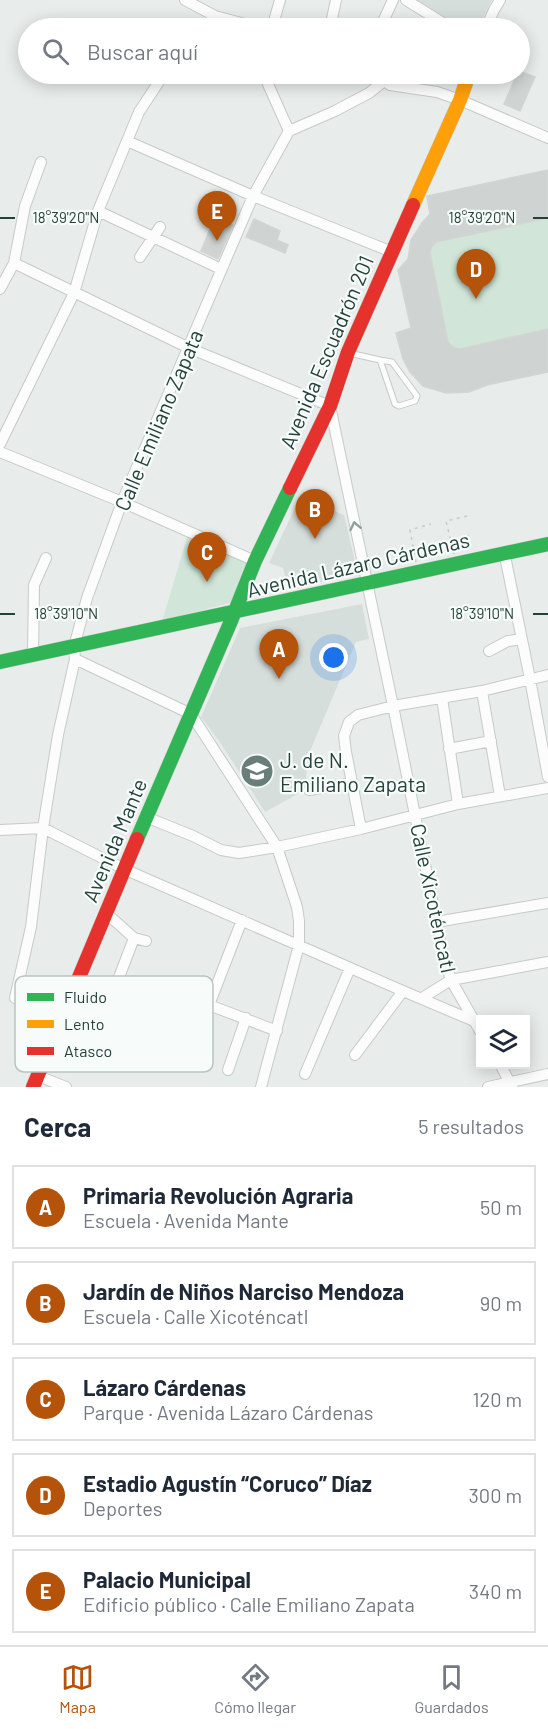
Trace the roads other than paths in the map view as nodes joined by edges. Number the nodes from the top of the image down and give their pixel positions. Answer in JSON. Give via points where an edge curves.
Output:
{"nodes":[{"id":1,"x":185,"y":0,"type":"edge"},
{"id":2,"x":280,"y":0,"type":"edge"},
{"id":3,"x":336,"y":0,"type":"edge"},
{"id":4,"x":393,"y":0,"type":"edge"},
{"id":5,"x":406,"y":0,"type":"edge"},
{"id":6,"x":500,"y":0,"type":"edge"},
{"id":7,"x":215,"y":16,"type":"joint"},
{"id":8,"x":222,"y":18,"type":"edge"},
{"id":9,"x":275,"y":18,"type":"edge"},
{"id":10,"x":332,"y":18,"type":"edge"},
{"id":11,"x":385,"y":18,"type":"edge"},
{"id":12,"x":435,"y":18,"type":"edge"},
{"id":13,"x":490,"y":18,"type":"edge"},
{"id":14,"x":157,"y":84,"type":"edge"},
{"id":15,"x":268,"y":84,"type":"edge"},
{"id":16,"x":375,"y":84,"type":"edge"},
{"id":17,"x":388,"y":84,"type":"edge"},
{"id":18,"x":466,"y":84,"type":"edge"},
{"id":19,"x":460,"y":100,"type":"junction"},
{"id":20,"x":289,"y":130,"type":"junction"},
{"id":21,"x":548,"y":138,"type":"edge"},
{"id":22,"x":127,"y":141,"type":"junction"},
{"id":23,"x":41,"y":162,"type":"dead end"},
{"id":24,"x":253,"y":196,"type":"junction"},
{"id":25,"x":98,"y":211,"type":"junction"},
{"id":26,"x":160,"y":227,"type":"dead end"},
{"id":27,"x":153,"y":238,"type":"junction"},
{"id":28,"x":392,"y":252,"type":"junction"},
{"id":29,"x":140,"y":257,"type":"dead end"},
{"id":30,"x":14,"y":263,"type":"junction"},
{"id":31,"x":221,"y":269,"type":"junction"},
{"id":32,"x":0,"y":289,"type":"edge"},
{"id":33,"x":74,"y":293,"type":"junction"},
{"id":34,"x":189,"y":348,"type":"junction"},
{"id":35,"x":348,"y":352,"type":"junction"},
{"id":36,"x":380,"y":360,"type":"junction"},
{"id":37,"x":330,"y":406,"type":"junction"},
{"id":38,"x":0,"y":444,"type":"edge"},
{"id":39,"x":0,"y":452,"type":"edge"},
{"id":40,"x":122,"y":502,"type":"junction"},
{"id":41,"x":548,"y":544,"type":"edge"},
{"id":42,"x":548,"y":552,"type":"edge"},
{"id":43,"x":46,"y":558,"type":"dead end"},
{"id":44,"x":255,"y":561,"type":"junction"},
{"id":45,"x":506,"y":561,"type":"junction"},
{"id":46,"x":368,"y":586,"type":"junction"},
{"id":47,"x":233,"y":617,"type":"junction"},
{"id":48,"x":522,"y":639,"type":"junction"},
{"id":49,"x":489,"y":651,"type":"dead end"},
{"id":50,"x":74,"y":652,"type":"junction"},
{"id":51,"x":33,"y":655,"type":"junction"},
{"id":52,"x":0,"y":662,"type":"edge"},
{"id":53,"x":0,"y":667,"type":"edge"},
{"id":54,"x":548,"y":675,"type":"edge"},
{"id":55,"x":530,"y":679,"type":"junction"},
{"id":56,"x":482,"y":691,"type":"junction"},
{"id":57,"x":442,"y":698,"type":"junction"},
{"id":58,"x":393,"y":706,"type":"junction"},
{"id":59,"x":191,"y":714,"type":"junction"},
{"id":60,"x":491,"y":741,"type":"junction"},
{"id":61,"x":449,"y":749,"type":"junction"},
{"id":62,"x":548,"y":777,"type":"edge"},
{"id":63,"x":353,"y":783,"type":"junction"},
{"id":64,"x":548,"y":788,"type":"edge"},
{"id":65,"x":309,"y":790,"type":"dead end"},
{"id":66,"x":501,"y":796,"type":"junction"},
{"id":67,"x":458,"y":804,"type":"junction"},
{"id":68,"x":416,"y":814,"type":"junction"},
{"id":69,"x":146,"y":817,"type":"junction"},
{"id":70,"x":42,"y":828,"type":"junction"},
{"id":71,"x":362,"y":829,"type":"junction"},
{"id":72,"x":0,"y":830,"type":"edge"},
{"id":73,"x":209,"y":835,"type":"dead end"},
{"id":74,"x":277,"y":847,"type":"junction"},
{"id":75,"x":221,"y":850,"type":"junction"},
{"id":76,"x":124,"y":869,"type":"junction"},
{"id":77,"x":548,"y":903,"type":"edge"},
{"id":78,"x":106,"y":913,"type":"junction"},
{"id":79,"x":242,"y":920,"type":"junction"},
{"id":80,"x":436,"y":922,"type":"junction"},
{"id":81,"x":134,"y":938,"type":"junction"},
{"id":82,"x":146,"y":941,"type":"dead end"},
{"id":83,"x":299,"y":945,"type":"junction"},
{"id":84,"x":548,"y":962,"type":"edge"},
{"id":85,"x":350,"y":968,"type":"junction"},
{"id":86,"x":20,"y":976,"type":"edge"},
{"id":87,"x":80,"y":976,"type":"edge"},
{"id":88,"x":119,"y":976,"type":"edge"},
{"id":89,"x":451,"y":980,"type":"junction"},
{"id":90,"x":403,"y":991,"type":"junction"},
{"id":91,"x":213,"y":993,"type":"edge"},
{"id":92,"x":422,"y":998,"type":"junction"},
{"id":93,"x":213,"y":1005,"type":"edge"},
{"id":94,"x":246,"y":1018,"type":"junction"},
{"id":95,"x":474,"y":1021,"type":"junction"},
{"id":96,"x":476,"y":1024,"type":"edge"},
{"id":97,"x":277,"y":1030,"type":"junction"},
{"id":98,"x":356,"y":1055,"type":"dead end"},
{"id":99,"x":502,"y":1069,"type":"edge"},
{"id":100,"x":228,"y":1070,"type":"dead end"},
{"id":101,"x":304,"y":1074,"type":"dead end"},
{"id":102,"x":548,"y":1074,"type":"edge"},
{"id":103,"x":36,"y":1082,"type":"edge"},
{"id":104,"x":511,"y":1085,"type":"edge"},
{"id":105,"x":66,"y":1087,"type":"edge"},
{"id":106,"x":261,"y":1087,"type":"edge"},
{"id":107,"x":488,"y":1087,"type":"edge"}],
"edges":[{"from":1,"to":7,"type":"street"},
{"from":2,"to":9,"type":"street"},
{"from":3,"to":10,"type":"street"},
{"from":4,"to":11,"type":"street"},
{"from":5,"to":12,"type":"street"},
{"from":6,"to":13,"type":"street"},
{"from":7,"to":8,"type":"street"},
{"from":14,"to":22,"type":"street","via":[[139,112]]},
{"from":15,"to":20,"type":"street"},
{"from":16,"to":20,"type":"street","via":[[369,93]]},
{"from":17,"to":19,"type":"street"},
{"from":18,"to":19,"type":"street","name":"Avenida Escuadrón 201"},
{"from":19,"to":21,"type":"street"},
{"from":19,"to":28,"type":"street","name":"Avenida Escuadrón 201"},
{"from":20,"to":24,"type":"street","name":"Calle Emiliano Zapata"},
{"from":22,"to":24,"type":"street"},
{"from":22,"to":25,"type":"street"},
{"from":23,"to":30,"type":"street","via":[[25,207]]},
{"from":24,"to":28,"type":"street"},
{"from":24,"to":31,"type":"street","name":"Calle Emiliano Zapata"},
{"from":25,"to":27,"type":"street"},
{"from":25,"to":33,"type":"street"},
{"from":26,"to":27,"type":"street"},
{"from":27,"to":29,"type":"street"},
{"from":27,"to":31,"type":"street"},
{"from":28,"to":35,"type":"street","name":"Avenida Escuadrón 201"},
{"from":30,"to":32,"type":"street"},
{"from":30,"to":33,"type":"street"},
{"from":31,"to":34,"type":"street","name":"Calle Emiliano Zapata"},
{"from":33,"to":34,"type":"street"},
{"from":33,"to":38,"type":"street"},
{"from":34,"to":37,"type":"street"},
{"from":34,"to":40,"type":"street","name":"Calle Emiliano Zapata"},
{"from":35,"to":36,"type":"lane"},
{"from":35,"to":37,"type":"street","name":"Avenida Escuadrón 201"},
{"from":36,"to":36,"type":"lane","via":[[395,404],[415,401],[417,396],[392,362]]},
{"from":37,"to":44,"type":"street","name":"Avenida Escuadrón 201"},
{"from":46,"to":37,"type":"street","name":"Calle Xicoténcatl","one_way":true},
{"from":39,"to":40,"type":"street"},
{"from":40,"to":44,"type":"street"},
{"from":40,"to":50,"type":"street","name":"Calle Emiliano Zapata","via":[[87,598]]},
{"from":41,"to":46,"type":"street","name":"Avenida Lázaro Cárdenas"},
{"from":42,"to":45,"type":"street","name":"Avenida Lázaro Cárdenas"},
{"from":43,"to":51,"type":"street","via":[[34,585]]},
{"from":44,"to":47,"type":"street","name":"Avenida Escuadrón 201"},
{"from":45,"to":46,"type":"street","name":"Avenida Lázaro Cárdenas"},
{"from":45,"to":48,"type":"street"},
{"from":46,"to":47,"type":"street","name":"Avenida Lázaro Cárdenas"},
{"from":46,"to":58,"type":"street","name":"Calle Xicoténcatl"},
{"from":47,"to":50,"type":"street","name":"Avenida Lázaro Cárdenas"},
{"from":47,"to":59,"type":"street","name":"Avenida Mante"},
{"from":48,"to":49,"type":"street"},
{"from":48,"to":55,"type":"street"},
{"from":50,"to":51,"type":"street","name":"Avenida Lázaro Cárdenas"},
{"from":50,"to":53,"type":"street","name":"Avenida Lázaro Cárdenas"},
{"from":50,"to":59,"type":"street"},
{"from":50,"to":70,"type":"street","name":"Calle Emiliano Zapata"},
{"from":51,"to":52,"type":"street","name":"Avenida Lázaro Cárdenas"},
{"from":54,"to":55,"type":"street"},
{"from":55,"to":56,"type":"street"},
{"from":55,"to":62,"type":"street"},
{"from":56,"to":57,"type":"street"},
{"from":56,"to":60,"type":"street"},
{"from":57,"to":58,"type":"street"},
{"from":57,"to":61,"type":"street"},
{"from":58,"to":63,"type":"street","via":[[358,714],[349,722],[344,736],[345,752]]},
{"from":58,"to":68,"type":"street","name":"Calle Xicoténcatl"},
{"from":59,"to":69,"type":"street","name":"Avenida Mante"},
{"from":59,"to":74,"type":"street"},
{"from":60,"to":61,"type":"street"},
{"from":60,"to":66,"type":"street"},
{"from":61,"to":67,"type":"street"},
{"from":63,"to":65,"type":"street"},
{"from":63,"to":71,"type":"street"},
{"from":64,"to":66,"type":"street"},
{"from":66,"to":67,"type":"street"},
{"from":67,"to":68,"type":"street"},
{"from":68,"to":71,"type":"street"},
{"from":68,"to":80,"type":"street","name":"Calle Xicoténcatl"},
{"from":69,"to":75,"type":"street"},
{"from":69,"to":76,"type":"street","name":"Avenida Mante"},
{"from":70,"to":72,"type":"street"},
{"from":70,"to":76,"type":"street"},
{"from":70,"to":86,"type":"street","name":"Calle Emiliano Zapata","via":[[31,927]]},
{"from":71,"to":74,"type":"street"},
{"from":73,"to":75,"type":"street"},
{"from":74,"to":75,"type":"street","via":[[239,853]]},
{"from":74,"to":83,"type":"street","via":[[297,907]]},
{"from":76,"to":78,"type":"street","name":"Avenida Mante"},
{"from":76,"to":79,"type":"street"},
{"from":77,"to":80,"type":"street"},
{"from":78,"to":81,"type":"street"},
{"from":78,"to":87,"type":"street","name":"Avenida Mante"},
{"from":79,"to":83,"type":"street"},
{"from":79,"to":91,"type":"street"},
{"from":80,"to":89,"type":"street","name":"Calle Xicoténcatl"},
{"from":81,"to":82,"type":"street"},
{"from":81,"to":88,"type":"street"},
{"from":83,"to":85,"type":"street"},
{"from":83,"to":97,"type":"street"},
{"from":84,"to":89,"type":"street"},
{"from":85,"to":90,"type":"street"},
{"from":85,"to":101,"type":"street"},
{"from":89,"to":92,"type":"street"},
{"from":89,"to":95,"type":"street","name":"Calle Xicoténcatl"},
{"from":90,"to":92,"type":"street"},
{"from":90,"to":98,"type":"street"},
{"from":92,"to":95,"type":"street"},
{"from":93,"to":94,"type":"street"},
{"from":94,"to":97,"type":"street"},
{"from":94,"to":100,"type":"street"},
{"from":95,"to":96,"type":"street","name":"Calle Xicoténcatl"},
{"from":97,"to":106,"type":"street"},
{"from":99,"to":104,"type":"street"},
{"from":102,"to":104,"type":"street"},
{"from":103,"to":105,"type":"street"},
{"from":104,"to":107,"type":"street"}]}
